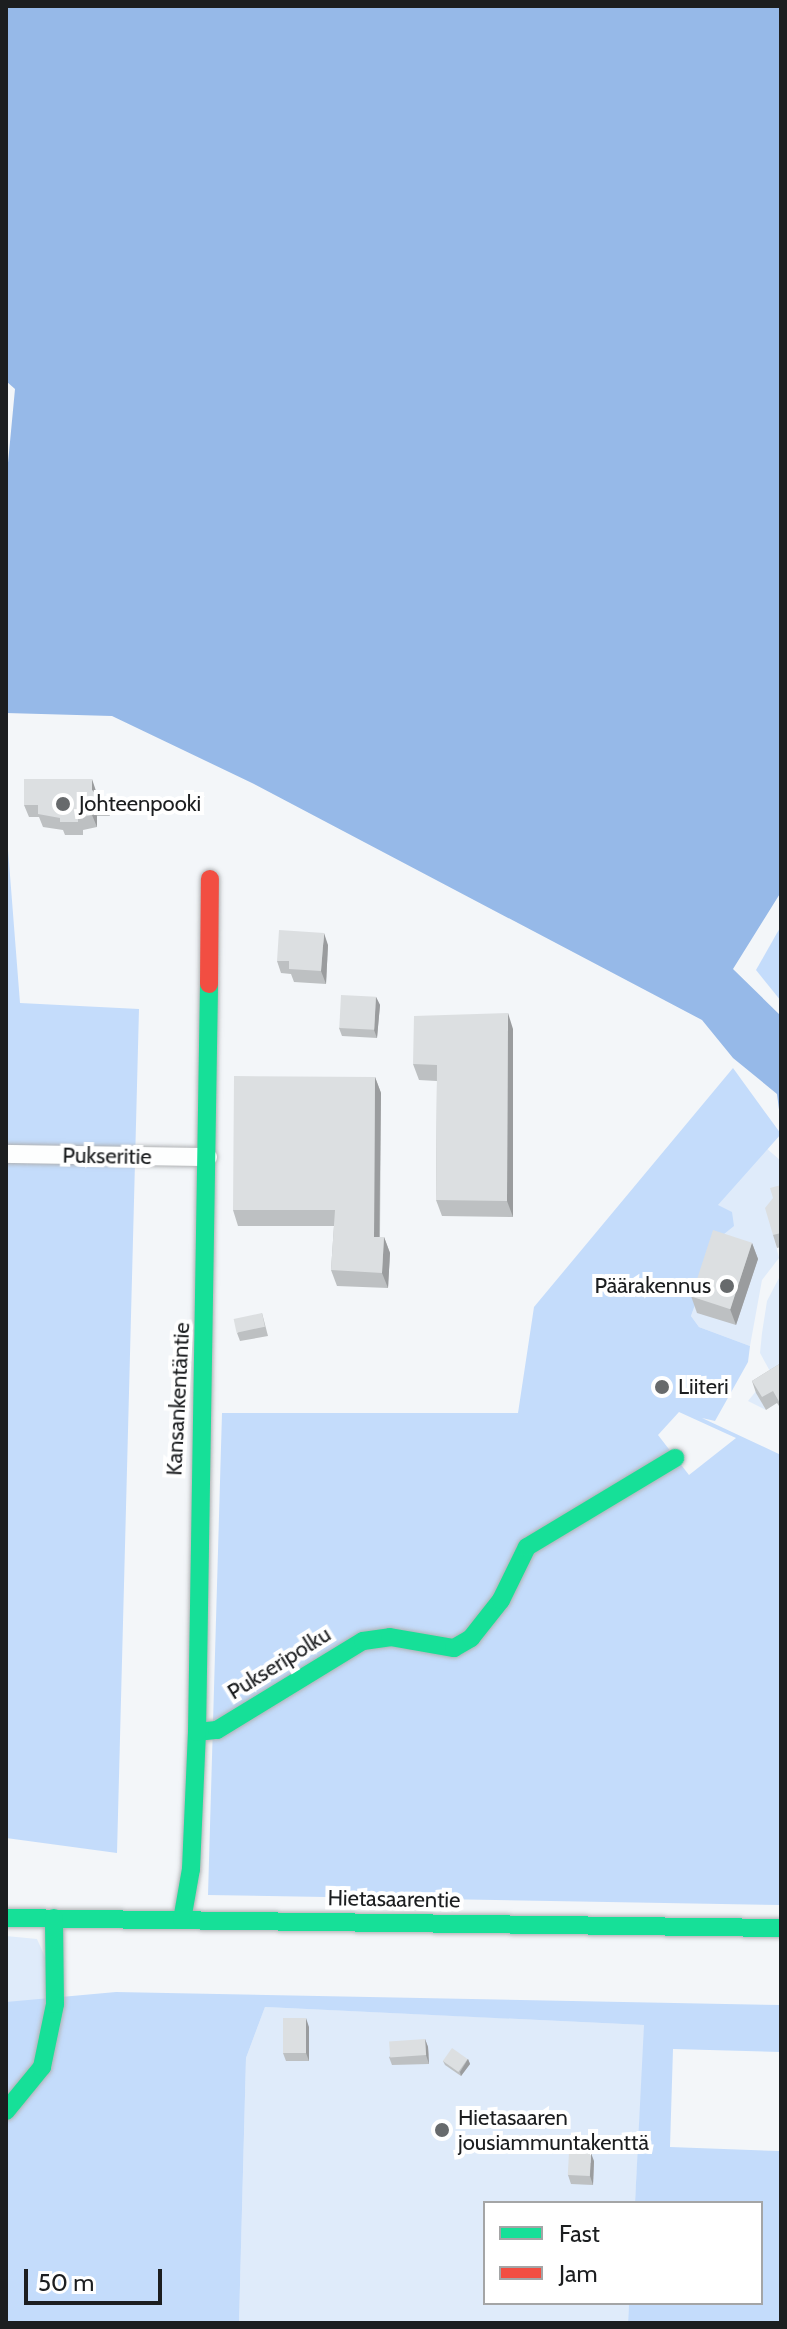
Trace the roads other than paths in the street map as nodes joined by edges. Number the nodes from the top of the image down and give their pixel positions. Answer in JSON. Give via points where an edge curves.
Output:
{"nodes":[{"id":1,"x":210,"y":879,"type":"dead end"},
{"id":2,"x":6,"y":1154,"type":"edge"},
{"id":3,"x":208,"y":1157,"type":"junction"},
{"id":4,"x":675,"y":1458,"type":"dead end"},
{"id":5,"x":197,"y":1732,"type":"junction"},
{"id":6,"x":6,"y":1918,"type":"edge"},
{"id":7,"x":54,"y":1918,"type":"junction"},
{"id":8,"x":182,"y":1920,"type":"junction"},
{"id":9,"x":781,"y":1928,"type":"edge"},
{"id":10,"x":6,"y":2111,"type":"edge"}],
"edges":[{"from":1,"to":3,"type":"street","name":"Kansankentäntie"},
{"from":2,"to":3,"type":"street","name":"Pukseritie"},
{"from":3,"to":5,"type":"street","name":"Kansankentäntie","via":[[198,1455]]},
{"from":4,"to":5,"type":"street","name":"Pukseripolku","via":[[527,1547],[501,1600],[471,1638],[454,1648],[390,1637],[363,1641],[217,1730]]},
{"from":5,"to":8,"type":"street","name":"Kansankentäntie","via":[[191,1869]]},
{"from":6,"to":7,"type":"street","name":"Hietasaarentie"},
{"from":7,"to":8,"type":"street","name":"Hietasaarentie"},
{"from":7,"to":10,"type":"street","via":[[55,2004],[42,2067]]},
{"from":8,"to":9,"type":"street","name":"Hietasaarentie"}]}
